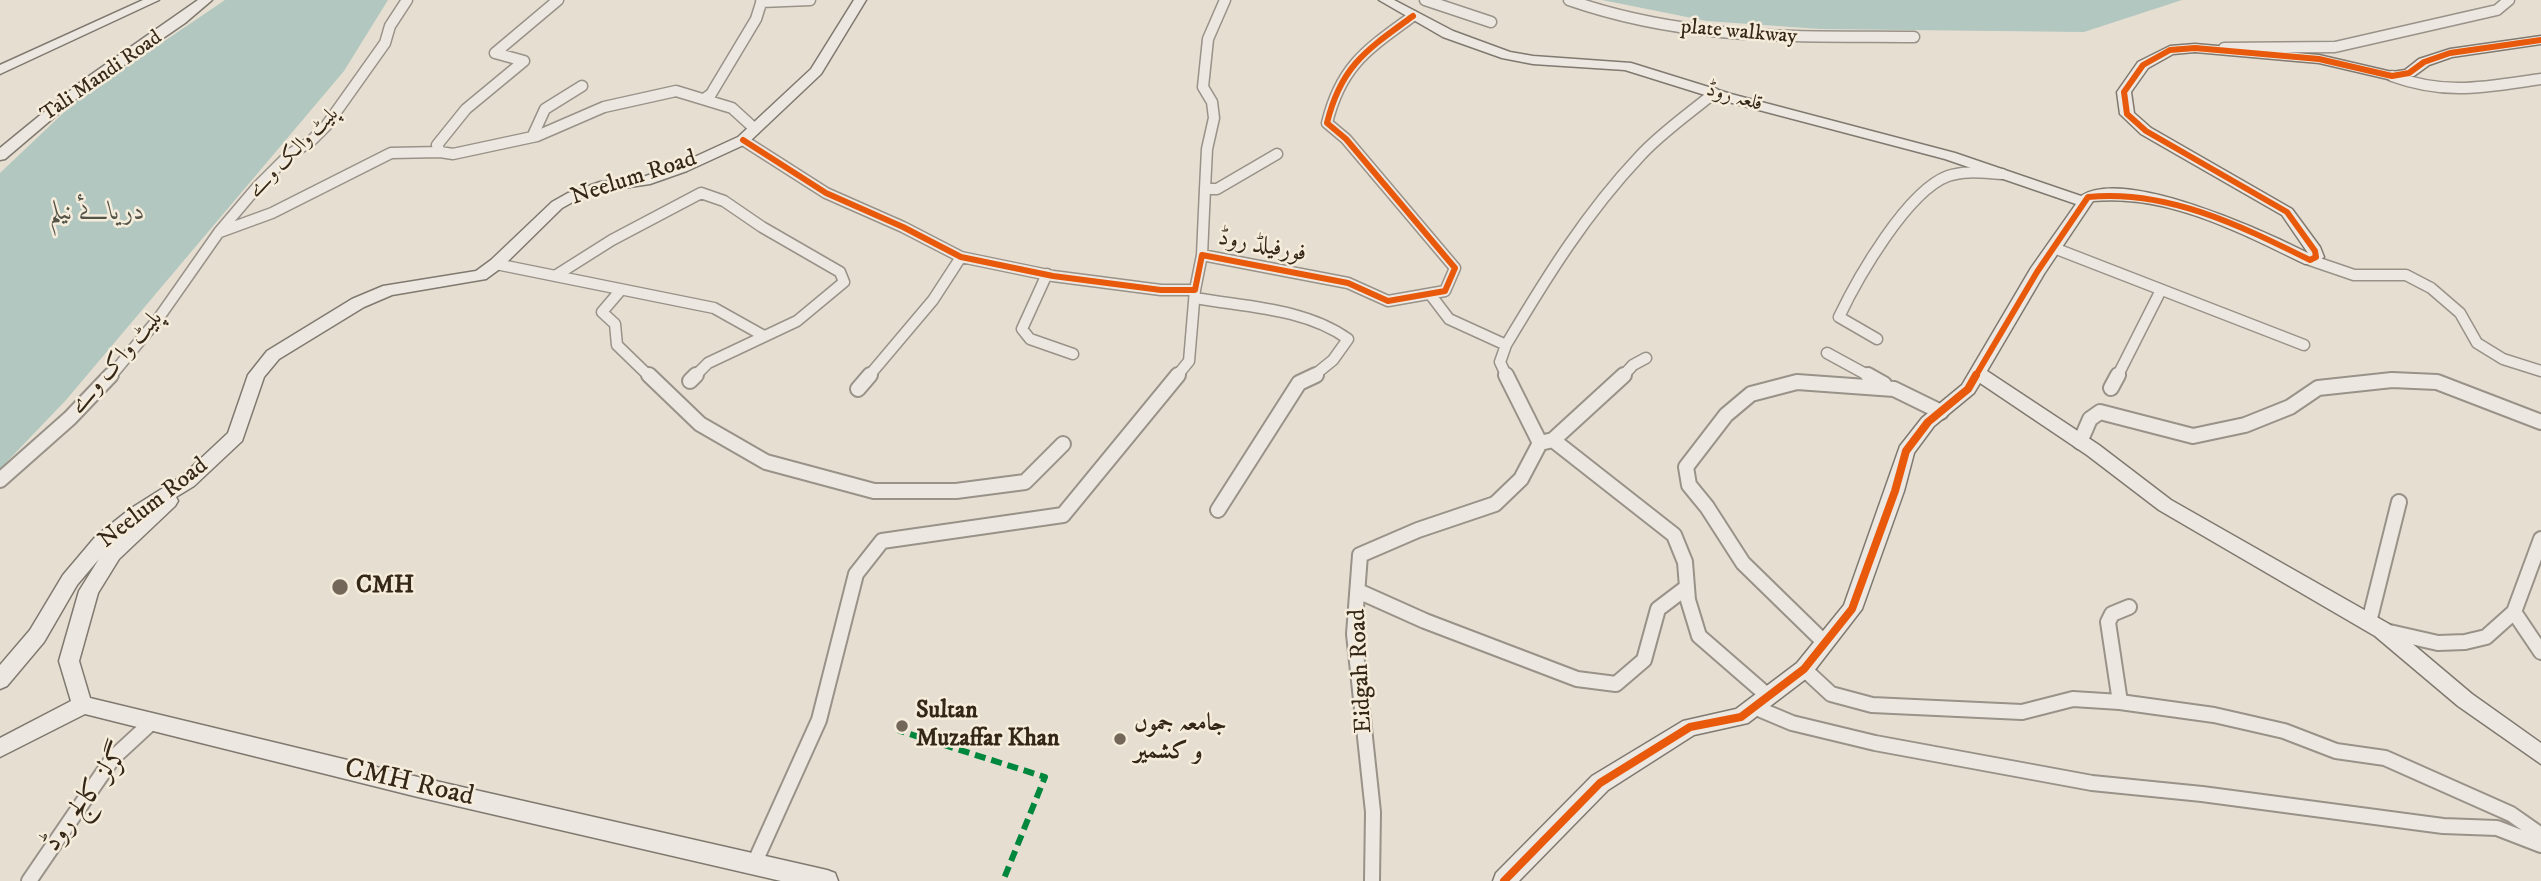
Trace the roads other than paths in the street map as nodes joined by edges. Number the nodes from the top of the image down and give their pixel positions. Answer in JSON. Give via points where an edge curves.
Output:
{"nodes":[{"id":1,"x":153,"y":0,"type":"edge"},
{"id":2,"x":206,"y":0,"type":"edge"},
{"id":3,"x":407,"y":0,"type":"edge"},
{"id":4,"x":558,"y":0,"type":"edge"},
{"id":5,"x":810,"y":0,"type":"edge"},
{"id":6,"x":860,"y":0,"type":"edge"},
{"id":7,"x":1225,"y":0,"type":"edge"},
{"id":8,"x":1385,"y":0,"type":"edge"},
{"id":9,"x":1425,"y":0,"type":"edge"},
{"id":10,"x":1569,"y":0,"type":"edge"},
{"id":11,"x":2508,"y":0,"type":"edge"},
{"id":12,"x":761,"y":1,"type":"edge"},
{"id":13,"x":1413,"y":16,"type":"junction"},
{"id":14,"x":1491,"y":22,"type":"dead end"},
{"id":15,"x":1914,"y":37,"type":"dead end"},
{"id":16,"x":2541,"y":40,"type":"edge"},
{"id":17,"x":2195,"y":48,"type":"junction"},
{"id":18,"x":0,"y":71,"type":"edge"},
{"id":19,"x":2392,"y":76,"type":"junction"},
{"id":20,"x":2541,"y":79,"type":"edge"},
{"id":21,"x":582,"y":86,"type":"dead end"},
{"id":22,"x":1714,"y":93,"type":"junction"},
{"id":23,"x":704,"y":99,"type":"junction"},
{"id":24,"x":749,"y":134,"type":"junction"},
{"id":25,"x":537,"y":136,"type":"junction"},
{"id":26,"x":440,"y":152,"type":"junction"},
{"id":27,"x":1277,"y":154,"type":"dead end"},
{"id":28,"x":0,"y":156,"type":"edge"},
{"id":29,"x":2010,"y":174,"type":"junction"},
{"id":30,"x":1205,"y":189,"type":"junction"},
{"id":31,"x":2085,"y":202,"type":"junction"},
{"id":32,"x":219,"y":232,"type":"junction"},
{"id":33,"x":2054,"y":248,"type":"junction"},
{"id":34,"x":1202,"y":255,"type":"junction"},
{"id":35,"x":961,"y":257,"type":"junction"},
{"id":36,"x":2310,"y":260,"type":"junction"},
{"id":37,"x":496,"y":264,"type":"junction"},
{"id":38,"x":1047,"y":274,"type":"junction"},
{"id":39,"x":555,"y":276,"type":"junction"},
{"id":40,"x":2161,"y":290,"type":"junction"},
{"id":41,"x":620,"y":291,"type":"junction"},
{"id":42,"x":1195,"y":294,"type":"junction"},
{"id":43,"x":1430,"y":294,"type":"junction"},
{"id":44,"x":764,"y":336,"type":"junction"},
{"id":45,"x":1877,"y":340,"type":"dead end"},
{"id":46,"x":1506,"y":345,"type":"junction"},
{"id":47,"x":2304,"y":345,"type":"dead end"},
{"id":48,"x":1827,"y":353,"type":"dead end"},
{"id":49,"x":1073,"y":354,"type":"dead end"},
{"id":50,"x":1646,"y":358,"type":"dead end"},
{"id":51,"x":2541,"y":371,"type":"edge"},
{"id":52,"x":1977,"y":373,"type":"junction"},
{"id":53,"x":690,"y":381,"type":"dead end"},
{"id":54,"x":858,"y":388,"type":"dead end"},
{"id":55,"x":2111,"y":388,"type":"dead end"},
{"id":56,"x":1894,"y":389,"type":"junction"},
{"id":57,"x":1941,"y":412,"type":"junction"},
{"id":58,"x":2541,"y":422,"type":"edge"},
{"id":59,"x":1547,"y":442,"type":"junction"},
{"id":60,"x":2080,"y":442,"type":"junction"},
{"id":61,"x":1063,"y":444,"type":"dead end"},
{"id":62,"x":0,"y":480,"type":"edge"},
{"id":63,"x":188,"y":481,"type":"junction"},
{"id":64,"x":2399,"y":502,"type":"dead end"},
{"id":65,"x":1219,"y":510,"type":"dead end"},
{"id":66,"x":2541,"y":539,"type":"edge"},
{"id":67,"x":1687,"y":587,"type":"junction"},
{"id":68,"x":1357,"y":592,"type":"junction"},
{"id":69,"x":2129,"y":607,"type":"dead end"},
{"id":70,"x":2514,"y":612,"type":"junction"},
{"id":71,"x":2375,"y":626,"type":"junction"},
{"id":72,"x":1825,"y":643,"type":"junction"},
{"id":73,"x":2541,"y":652,"type":"edge"},
{"id":74,"x":1804,"y":669,"type":"junction"},
{"id":75,"x":0,"y":680,"type":"edge"},
{"id":76,"x":1768,"y":696,"type":"junction"},
{"id":77,"x":2120,"y":702,"type":"junction"},
{"id":78,"x":83,"y":705,"type":"junction"},
{"id":79,"x":1754,"y":707,"type":"junction"},
{"id":80,"x":152,"y":722,"type":"junction"},
{"id":81,"x":0,"y":750,"type":"edge"},
{"id":82,"x":2541,"y":755,"type":"edge"},
{"id":83,"x":2541,"y":835,"type":"edge"},
{"id":84,"x":2541,"y":845,"type":"edge"},
{"id":85,"x":754,"y":864,"type":"junction"},
{"id":86,"x":776,"y":875,"type":"edge"},
{"id":87,"x":29,"y":881,"type":"edge"},
{"id":88,"x":827,"y":881,"type":"edge"},
{"id":89,"x":1372,"y":881,"type":"edge"},
{"id":90,"x":1504,"y":881,"type":"edge"}],
"edges":[{"from":1,"to":18,"type":"street"},
{"from":2,"to":28,"type":"street","name":"Tali Mandi Road","via":[[181,22],[100,74]]},
{"from":3,"to":32,"type":"street","name":"پلیٹ والک وے","via":[[385,43],[326,126],[290,154]]},
{"from":4,"to":26,"type":"street","via":[[495,53],[524,61],[461,111],[437,145]]},
{"from":5,"to":12,"type":"street"},
{"from":6,"to":24,"type":"street","name":"Neelum Road","via":[[816,71]]},
{"from":7,"to":30,"type":"street","via":[[1208,39],[1203,87],[1214,118]]},
{"from":8,"to":13,"type":"street","name":"قلعہ روڈ"},
{"from":9,"to":14,"type":"street"},
{"from":10,"to":15,"type":"street","name":"plate walkway","via":[[1625,20],[1682,29],[1810,39]]},
{"from":11,"to":17,"type":"street","via":[[2497,10],[2335,47]]},
{"from":12,"to":23,"type":"street","via":[[756,19]]},
{"from":13,"to":22,"type":"street","name":"قلعہ روڈ","via":[[1507,55],[1626,66]]},
{"from":13,"to":43,"type":"street","via":[[1362,54],[1344,79],[1327,123],[1346,139],[1455,268],[1446,291]]},
{"from":16,"to":19,"type":"street","via":[[2450,53],[2424,62],[2409,74]]},
{"from":17,"to":19,"type":"street","via":[[2319,59]]},
{"from":17,"to":36,"type":"street","via":[[2170,50],[2143,65],[2124,92],[2127,114],[2146,131],[2287,212],[2315,251],[2316,257]]},
{"from":19,"to":20,"type":"street","via":[[2415,86],[2450,92]]},
{"from":21,"to":25,"type":"street","via":[[545,109],[534,128]]},
{"from":22,"to":29,"type":"street","name":"قلعہ روڈ"},
{"from":22,"to":46,"type":"street","via":[[1641,154],[1583,222]]},
{"from":23,"to":24,"type":"street","via":[[738,111]]},
{"from":23,"to":25,"type":"street","via":[[671,91],[604,107]]},
{"from":24,"to":35,"type":"street","via":[[826,193]]},
{"from":24,"to":37,"type":"street","name":"Neelum Road","via":[[682,168],[573,196],[532,226]]},
{"from":25,"to":26,"type":"street","via":[[453,154]]},
{"from":26,"to":32,"type":"street","via":[[391,153],[272,214]]},
{"from":27,"to":30,"type":"street","via":[[1217,189]]},
{"from":29,"to":31,"type":"street","name":"قلعہ روڈ"},
{"from":29,"to":45,"type":"street","via":[[1967,172],[1939,179],[1913,205],[1885,240],[1839,317]]},
{"from":30,"to":34,"type":"street"},
{"from":31,"to":33,"type":"street"},
{"from":31,"to":36,"type":"street","via":[[2106,193],[2141,196],[2209,216]]},
{"from":32,"to":62,"type":"street","name":"پلیٹ واک وے","via":[[158,319],[109,378]]},
{"from":33,"to":40,"type":"street"},
{"from":33,"to":52,"type":"street"},
{"from":34,"to":42,"type":"street","name":"فورفیلڈ روڈ"},
{"from":34,"to":43,"type":"street","name":"فورفیلڈ روڈ","via":[[1348,283],[1388,301]]},
{"from":35,"to":38,"type":"street"},
{"from":35,"to":54,"type":"street","via":[[933,300]]},
{"from":36,"to":51,"type":"street","via":[[2354,275],[2406,275],[2431,288],[2460,313],[2477,343],[2504,359]]},
{"from":37,"to":39,"type":"street"},
{"from":37,"to":63,"type":"street","name":"Neelum Road","via":[[480,275],[389,290],[358,303],[273,355],[256,376],[236,436]]},
{"from":38,"to":42,"type":"street"},
{"from":38,"to":49,"type":"street","via":[[1022,328],[1030,339]]},
{"from":39,"to":41,"type":"street"},
{"from":39,"to":44,"type":"street","via":[[701,193],[724,201],[840,272],[844,282],[797,321]]},
{"from":40,"to":47,"type":"street"},
{"from":40,"to":55,"type":"street"},
{"from":41,"to":44,"type":"street","via":[[714,308]]},
{"from":41,"to":61,"type":"street","via":[[602,312],[615,324],[617,345],[700,424],[766,462],[874,491],[956,491],[1025,482]]},
{"from":42,"to":65,"type":"street","via":[[1299,316],[1338,329],[1348,339],[1318,376],[1299,383]]},
{"from":42,"to":85,"type":"street","name":"فورفیلڈ روڈ","via":[[1189,361],[1063,515],[881,541],[856,574],[819,720]]},
{"from":43,"to":46,"type":"street","via":[[1449,319]]},
{"from":44,"to":53,"type":"street","via":[[708,363]]},
{"from":46,"to":59,"type":"street","via":[[1500,362]]},
{"from":48,"to":56,"type":"street"},
{"from":50,"to":59,"type":"street"},
{"from":52,"to":57,"type":"street","via":[[1968,389]]},
{"from":52,"to":60,"type":"street"},
{"from":56,"to":57,"type":"street"},
{"from":56,"to":72,"type":"street","via":[[1797,382],[1751,394],[1726,415],[1686,467],[1689,485],[1743,563]]},
{"from":57,"to":72,"type":"street","via":[[1906,451],[1852,609]]},
{"from":58,"to":60,"type":"street","via":[[2437,382],[2392,380],[2318,388],[2257,421],[2193,436],[2100,412],[2090,419]]},
{"from":59,"to":67,"type":"street","via":[[1674,535],[1685,562]]},
{"from":59,"to":68,"type":"street","name":"Eidgah Road","via":[[1521,479],[1495,504],[1360,555]]},
{"from":60,"to":71,"type":"street","via":[[2165,505]]},
{"from":63,"to":75,"type":"street","name":"Neelum Road","via":[[103,541],[70,580],[37,636]]},
{"from":63,"to":78,"type":"street","via":[[113,554],[89,591],[69,661]]},
{"from":64,"to":71,"type":"street"},
{"from":66,"to":70,"type":"street"},
{"from":67,"to":68,"type":"street","via":[[1658,608],[1644,660],[1616,684],[1577,679]]},
{"from":67,"to":76,"type":"street","via":[[1699,636]]},
{"from":68,"to":89,"type":"street","name":"Eidgah Road","via":[[1354,634],[1373,812]]},
{"from":69,"to":77,"type":"street","via":[[2112,614],[2108,622]]},
{"from":70,"to":71,"type":"street","via":[[2486,637],[2465,642],[2438,643]]},
{"from":70,"to":73,"type":"street"},
{"from":71,"to":82,"type":"street"},
{"from":72,"to":74,"type":"street"},
{"from":74,"to":76,"type":"street"},
{"from":74,"to":77,"type":"street","via":[[1831,694],[1872,705],[2022,712],[2073,699]]},
{"from":76,"to":79,"type":"street"},
{"from":77,"to":83,"type":"street","via":[[2214,715],[2284,731],[2336,751],[2385,758],[2511,814]]},
{"from":78,"to":80,"type":"street","name":"CMH Road"},
{"from":78,"to":81,"type":"street"},
{"from":79,"to":84,"type":"street","via":[[1792,723],[1875,743],[2079,780],[2443,826],[2497,828]]},
{"from":79,"to":90,"type":"street","via":[[1741,716],[1690,727],[1600,783]]},
{"from":80,"to":85,"type":"street","name":"CMH Road"},
{"from":80,"to":87,"type":"street","name":"گرلز کالج روڈ","via":[[113,758]]},
{"from":85,"to":86,"type":"street","name":"CMH Road"},
{"from":86,"to":88,"type":"street","name":"CMH Road"}]}
